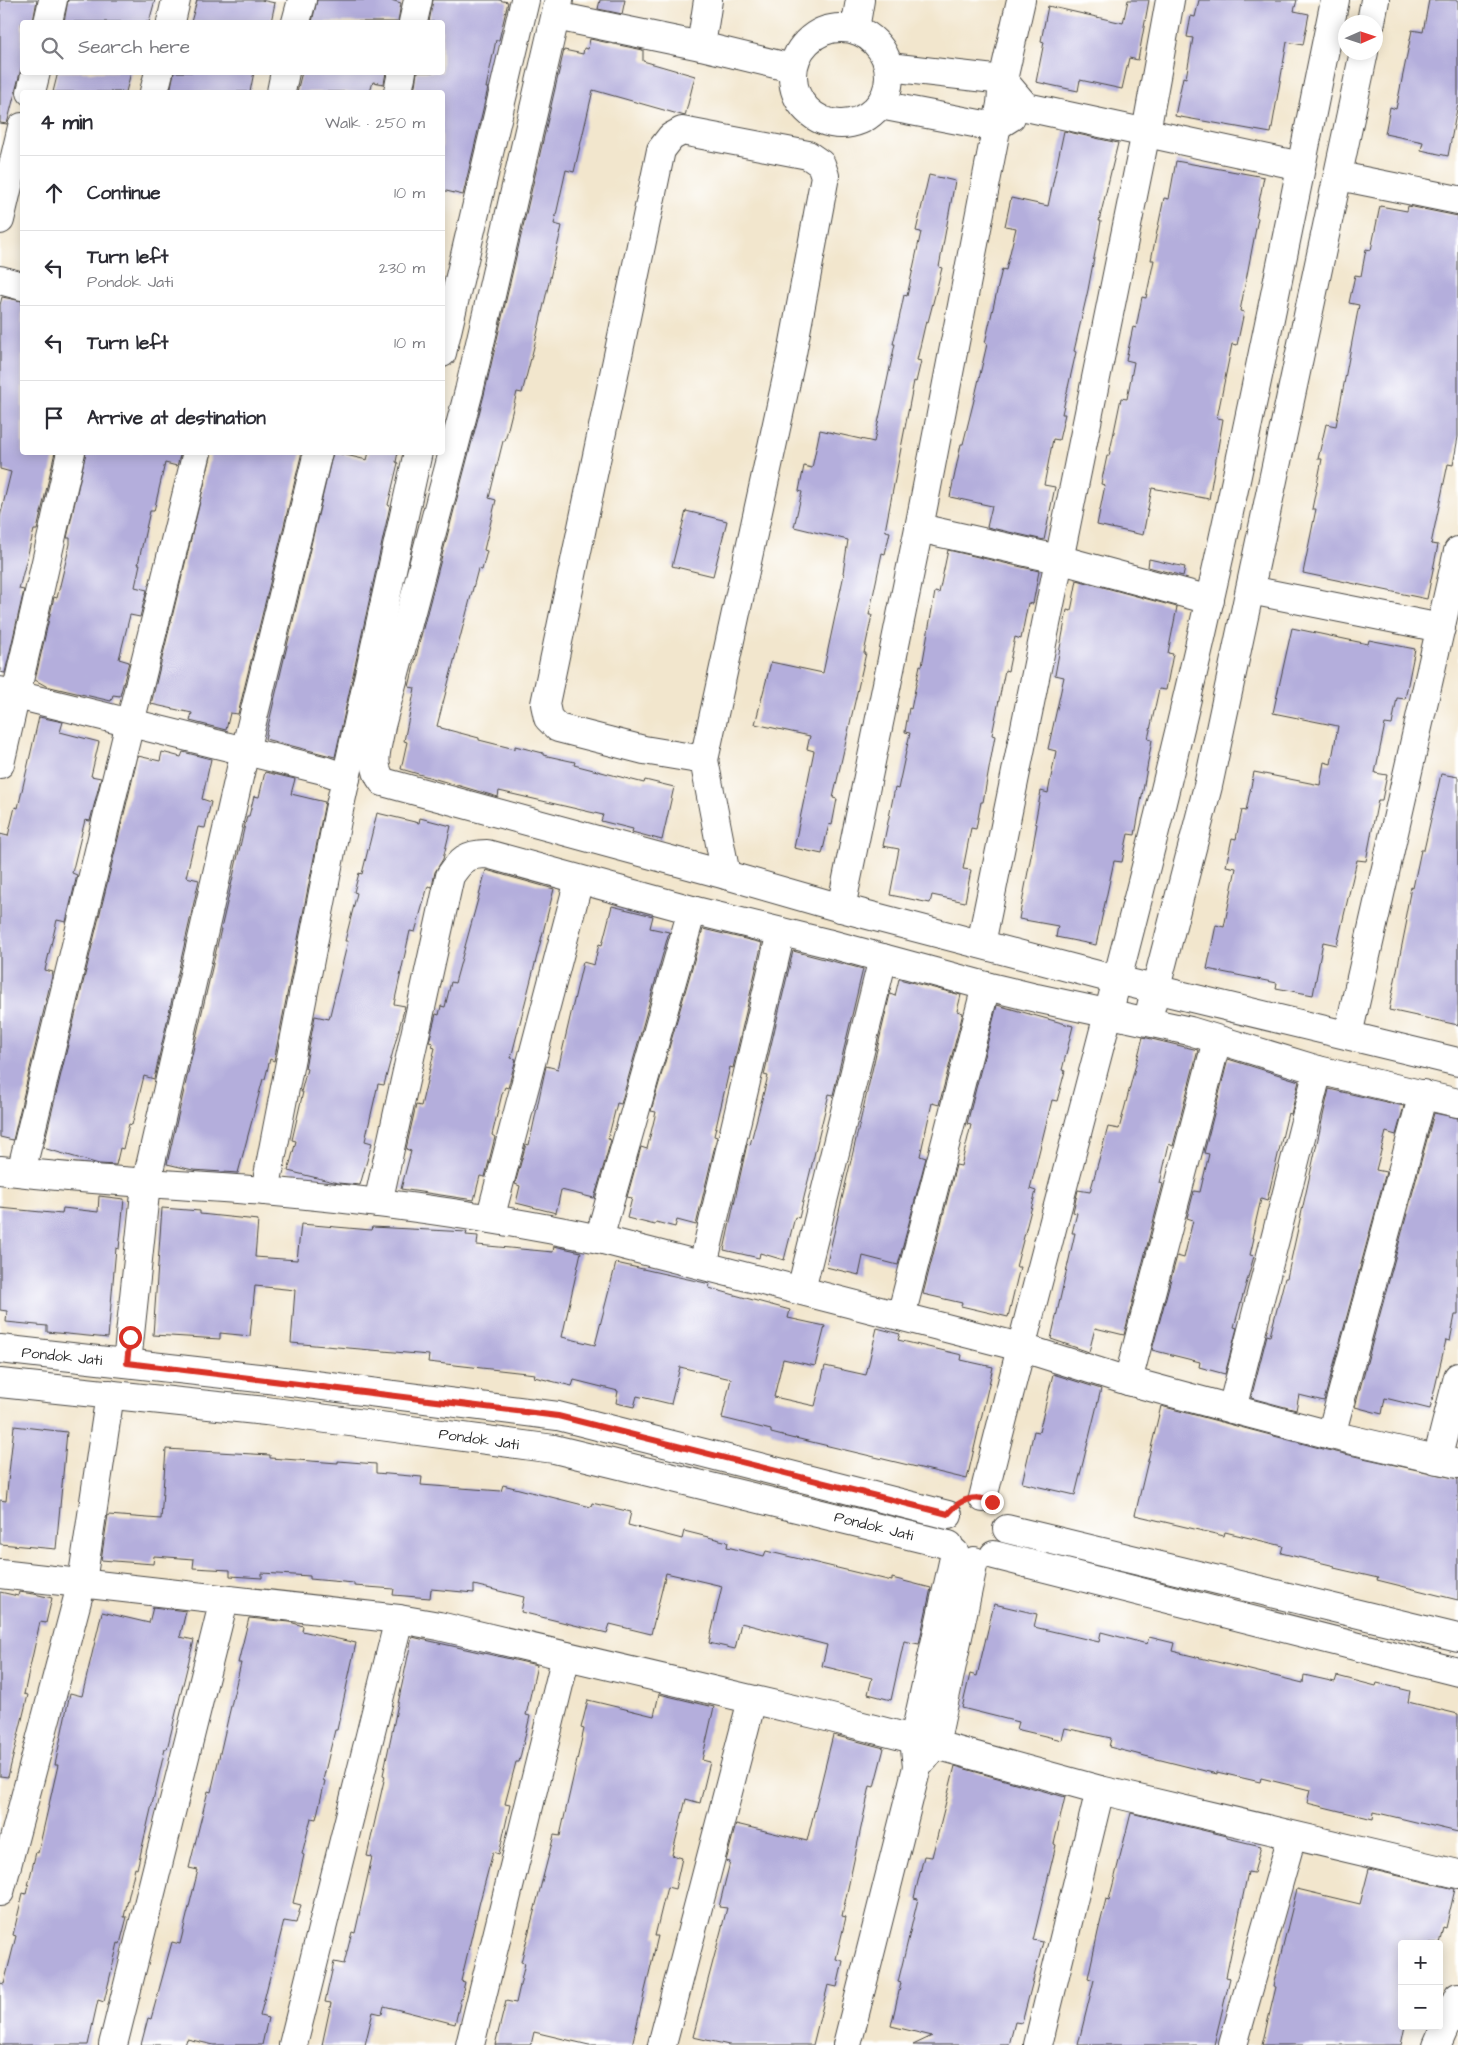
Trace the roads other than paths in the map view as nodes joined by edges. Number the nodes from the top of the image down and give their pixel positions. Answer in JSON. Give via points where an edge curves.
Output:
{"nodes":[{"id":1,"x":53,"y":0,"type":"edge"},
{"id":2,"x":176,"y":0,"type":"edge"},
{"id":3,"x":302,"y":0,"type":"edge"},
{"id":4,"x":418,"y":0,"type":"edge"},
{"id":5,"x":525,"y":0,"type":"edge"},
{"id":6,"x":708,"y":0,"type":"edge"},
{"id":7,"x":860,"y":0,"type":"edge"},
{"id":8,"x":1021,"y":0,"type":"edge"},
{"id":9,"x":1170,"y":0,"type":"edge"},
{"id":10,"x":1335,"y":0,"type":"edge"},
{"id":11,"x":1375,"y":0,"type":"edge"},
{"id":12,"x":558,"y":8,"type":"edge"},
{"id":13,"x":1372,"y":15,"type":"edge"},
{"id":14,"x":48,"y":20,"type":"edge"},
{"id":15,"x":171,"y":20,"type":"edge"},
{"id":16,"x":297,"y":20,"type":"edge"},
{"id":17,"x":413,"y":20,"type":"edge"},
{"id":18,"x":855,"y":29,"type":"junction"},
{"id":19,"x":701,"y":46,"type":"junction"},
{"id":20,"x":1362,"y":60,"type":"edge"},
{"id":21,"x":889,"y":67,"type":"junction"},
{"id":22,"x":792,"y":68,"type":"junction"},
{"id":23,"x":35,"y":75,"type":"edge"},
{"id":24,"x":158,"y":75,"type":"edge"},
{"id":25,"x":284,"y":75,"type":"edge"},
{"id":26,"x":401,"y":75,"type":"edge"},
{"id":27,"x":1004,"y":80,"type":"junction"},
{"id":28,"x":32,"y":90,"type":"edge"},
{"id":29,"x":154,"y":90,"type":"edge"},
{"id":30,"x":281,"y":90,"type":"edge"},
{"id":31,"x":398,"y":90,"type":"edge"},
{"id":32,"x":880,"y":105,"type":"junction"},
{"id":33,"x":1026,"y":107,"type":"junction"},
{"id":34,"x":995,"y":127,"type":"junction"},
{"id":35,"x":1146,"y":132,"type":"junction"},
{"id":36,"x":20,"y":135,"type":"edge"},
{"id":37,"x":1301,"y":166,"type":"junction"},
{"id":38,"x":1339,"y":176,"type":"junction"},
{"id":39,"x":1458,"y":200,"type":"edge"},
{"id":40,"x":0,"y":220,"type":"edge"},
{"id":41,"x":0,"y":280,"type":"edge"},
{"id":42,"x":20,"y":285,"type":"edge"},
{"id":43,"x":445,"y":340,"type":"edge"},
{"id":44,"x":1256,"y":382,"type":"junction"},
{"id":45,"x":1292,"y":391,"type":"junction"},
{"id":46,"x":70,"y":455,"type":"edge"},
{"id":47,"x":196,"y":455,"type":"edge"},
{"id":48,"x":317,"y":455,"type":"edge"},
{"id":49,"x":417,"y":455,"type":"edge"},
{"id":50,"x":919,"y":528,"type":"junction"},
{"id":51,"x":1458,"y":551,"type":"edge"},
{"id":52,"x":1058,"y":559,"type":"junction"},
{"id":53,"x":1250,"y":590,"type":"junction"},
{"id":54,"x":1210,"y":600,"type":"junction"},
{"id":55,"x":1445,"y":644,"type":"edge"},
{"id":56,"x":8,"y":694,"type":"edge"},
{"id":57,"x":130,"y":723,"type":"junction"},
{"id":58,"x":245,"y":751,"type":"junction"},
{"id":59,"x":704,"y":760,"type":"junction"},
{"id":60,"x":0,"y":764,"type":"edge"},
{"id":61,"x":346,"y":778,"type":"junction"},
{"id":62,"x":726,"y":875,"type":"junction"},
{"id":63,"x":578,"y":880,"type":"junction"},
{"id":64,"x":841,"y":908,"type":"junction"},
{"id":65,"x":692,"y":910,"type":"junction"},
{"id":66,"x":781,"y":932,"type":"junction"},
{"id":67,"x":981,"y":944,"type":"junction"},
{"id":68,"x":883,"y":958,"type":"junction"},
{"id":69,"x":1117,"y":980,"type":"junction"},
{"id":70,"x":986,"y":986,"type":"junction"},
{"id":71,"x":1156,"y":990,"type":"junction"},
{"id":72,"x":1108,"y":1012,"type":"junction"},
{"id":73,"x":1146,"y":1021,"type":"junction"},
{"id":74,"x":1348,"y":1035,"type":"junction"},
{"id":75,"x":1217,"y":1040,"type":"junction"},
{"id":76,"x":1458,"y":1062,"type":"edge"},
{"id":77,"x":1318,"y":1070,"type":"junction"},
{"id":78,"x":1423,"y":1094,"type":"junction"},
{"id":79,"x":1458,"y":1103,"type":"edge"},
{"id":80,"x":11,"y":1171,"type":"edge"},
{"id":81,"x":146,"y":1184,"type":"junction"},
{"id":82,"x":265,"y":1191,"type":"junction"},
{"id":83,"x":378,"y":1203,"type":"junction"},
{"id":84,"x":490,"y":1219,"type":"junction"},
{"id":85,"x":599,"y":1239,"type":"junction"},
{"id":86,"x":703,"y":1265,"type":"junction"},
{"id":87,"x":802,"y":1290,"type":"junction"},
{"id":88,"x":901,"y":1316,"type":"junction"},
{"id":89,"x":1020,"y":1347,"type":"junction"},
{"id":90,"x":0,"y":1349,"type":"edge"},
{"id":91,"x":127,"y":1363,"type":"junction"},
{"id":92,"x":1458,"y":1377,"type":"edge"},
{"id":93,"x":268,"y":1379,"type":"junction"},
{"id":94,"x":1128,"y":1380,"type":"junction"},
{"id":95,"x":0,"y":1383,"type":"edge"},
{"id":96,"x":110,"y":1394,"type":"junction"},
{"id":97,"x":1232,"y":1409,"type":"junction"},
{"id":98,"x":266,"y":1411,"type":"junction"},
{"id":99,"x":1331,"y":1435,"type":"junction"},
{"id":100,"x":1448,"y":1462,"type":"edge"},
{"id":101,"x":983,"y":1498,"type":"junction"},
{"id":102,"x":948,"y":1514,"type":"junction"},
{"id":103,"x":1007,"y":1528,"type":"junction"},
{"id":104,"x":968,"y":1553,"type":"junction"},
{"id":105,"x":0,"y":1574,"type":"edge"},
{"id":106,"x":82,"y":1582,"type":"junction"},
{"id":107,"x":224,"y":1600,"type":"junction"},
{"id":108,"x":399,"y":1619,"type":"junction"},
{"id":109,"x":1458,"y":1638,"type":"edge"},
{"id":110,"x":566,"y":1656,"type":"junction"},
{"id":111,"x":1458,"y":1672,"type":"edge"},
{"id":112,"x":752,"y":1700,"type":"junction"},
{"id":113,"x":925,"y":1742,"type":"junction"},
{"id":114,"x":1100,"y":1790,"type":"junction"},
{"id":115,"x":1292,"y":1836,"type":"junction"},
{"id":116,"x":1458,"y":1874,"type":"edge"},
{"id":117,"x":0,"y":1892,"type":"edge"},
{"id":118,"x":1458,"y":1997,"type":"edge"},
{"id":119,"x":113,"y":2045,"type":"edge"},
{"id":120,"x":293,"y":2045,"type":"edge"},
{"id":121,"x":470,"y":2045,"type":"edge"},
{"id":122,"x":662,"y":2045,"type":"edge"},
{"id":123,"x":847,"y":2045,"type":"edge"},
{"id":124,"x":1038,"y":2045,"type":"edge"},
{"id":125,"x":1233,"y":2045,"type":"edge"},
{"id":126,"x":1437,"y":2045,"type":"edge"}],
"edges":[{"from":1,"to":14,"type":"street"},
{"from":2,"to":15,"type":"street"},
{"from":3,"to":16,"type":"street"},
{"from":4,"to":17,"type":"street"},
{"from":5,"to":43,"type":"street"},
{"from":6,"to":19,"type":"street"},
{"from":7,"to":18,"type":"street"},
{"from":8,"to":27,"type":"street"},
{"from":9,"to":35,"type":"street"},
{"from":10,"to":37,"type":"street"},
{"from":11,"to":13,"type":"street"},
{"from":12,"to":19,"type":"street"},
{"from":12,"to":62,"type":"street","via":[[469,391],[381,726],[376,774],[383,782]]},
{"from":18,"to":21,"type":"street","via":[[871,37],[882,50]]},
{"from":18,"to":22,"type":"street","via":[[834,27],[815,34],[800,48]]},
{"from":19,"to":22,"type":"street"},
{"from":20,"to":38,"type":"street"},
{"from":21,"to":27,"type":"street"},
{"from":21,"to":32,"type":"street","via":[[888,87]]},
{"from":22,"to":32,"type":"street","via":[[793,88],[802,106],[818,119],[837,125],[853,123]]},
{"from":23,"to":28,"type":"street"},
{"from":24,"to":29,"type":"street"},
{"from":25,"to":30,"type":"street"},
{"from":26,"to":31,"type":"street"},
{"from":27,"to":33,"type":"street"},
{"from":27,"to":34,"type":"street"},
{"from":32,"to":34,"type":"street"},
{"from":33,"to":34,"type":"street"},
{"from":33,"to":35,"type":"street"},
{"from":34,"to":50,"type":"street"},
{"from":35,"to":37,"type":"street"},
{"from":35,"to":52,"type":"street"},
{"from":36,"to":40,"type":"street"},
{"from":37,"to":44,"type":"street"},
{"from":38,"to":39,"type":"street"},
{"from":38,"to":45,"type":"street"},
{"from":41,"to":42,"type":"street"},
{"from":44,"to":45,"type":"street"},
{"from":44,"to":54,"type":"street"},
{"from":45,"to":53,"type":"street"},
{"from":46,"to":56,"type":"street"},
{"from":47,"to":57,"type":"street"},
{"from":48,"to":58,"type":"street"},
{"from":49,"to":61,"type":"street"},
{"from":50,"to":52,"type":"street"},
{"from":50,"to":64,"type":"street"},
{"from":51,"to":55,"type":"street"},
{"from":52,"to":54,"type":"street"},
{"from":52,"to":67,"type":"street"},
{"from":53,"to":55,"type":"street"},
{"from":53,"to":71,"type":"street","via":[[1208,786]]},
{"from":54,"to":69,"type":"street"},
{"from":55,"to":74,"type":"street"},
{"from":56,"to":57,"type":"street"},
{"from":56,"to":60,"type":"street"},
{"from":57,"to":58,"type":"street"},
{"from":57,"to":80,"type":"street"},
{"from":58,"to":61,"type":"street"},
{"from":58,"to":81,"type":"street"},
{"from":59,"to":59,"type":"street","via":[[644,750],[558,728],[548,718],[545,704],[661,150],[671,137],[682,131],[808,155],[821,164],[825,176],[791,359]]},
{"from":59,"to":62,"type":"street"},
{"from":61,"to":82,"type":"street"},
{"from":62,"to":64,"type":"street"},
{"from":63,"to":65,"type":"street"},
{"from":63,"to":83,"type":"street","via":[[487,854],[467,857],[450,876]]},
{"from":63,"to":84,"type":"street"},
{"from":64,"to":67,"type":"street"},
{"from":65,"to":66,"type":"street"},
{"from":65,"to":85,"type":"street"},
{"from":66,"to":68,"type":"street"},
{"from":66,"to":86,"type":"street"},
{"from":67,"to":69,"type":"street"},
{"from":68,"to":70,"type":"street"},
{"from":68,"to":87,"type":"street"},
{"from":69,"to":71,"type":"street"},
{"from":69,"to":72,"type":"street"},
{"from":70,"to":72,"type":"street"},
{"from":70,"to":88,"type":"street"},
{"from":71,"to":73,"type":"street"},
{"from":71,"to":74,"type":"street"},
{"from":72,"to":73,"type":"street"},
{"from":72,"to":89,"type":"street"},
{"from":73,"to":75,"type":"street"},
{"from":74,"to":76,"type":"street"},
{"from":75,"to":77,"type":"street"},
{"from":75,"to":94,"type":"street"},
{"from":77,"to":78,"type":"street"},
{"from":77,"to":97,"type":"street"},
{"from":78,"to":79,"type":"street"},
{"from":78,"to":99,"type":"street"},
{"from":80,"to":81,"type":"street"},
{"from":81,"to":82,"type":"street"},
{"from":81,"to":91,"type":"street"},
{"from":82,"to":83,"type":"street"},
{"from":83,"to":84,"type":"street"},
{"from":84,"to":85,"type":"street"},
{"from":85,"to":86,"type":"street"},
{"from":86,"to":87,"type":"street"},
{"from":87,"to":88,"type":"street"},
{"from":88,"to":89,"type":"street"},
{"from":89,"to":94,"type":"street"},
{"from":89,"to":101,"type":"street"},
{"from":90,"to":91,"type":"street","name":"Pondok Jati"},
{"from":91,"to":93,"type":"street","name":"Pondok Jati"},
{"from":92,"to":100,"type":"street"},
{"from":93,"to":98,"type":"street"},
{"from":93,"to":102,"type":"street","name":"Pondok Jati","via":[[558,1416]]},
{"from":94,"to":97,"type":"street"},
{"from":95,"to":96,"type":"street","name":"Pondok Jati"},
{"from":96,"to":98,"type":"street","name":"Pondok Jati"},
{"from":96,"to":106,"type":"street"},
{"from":97,"to":99,"type":"street"},
{"from":98,"to":104,"type":"street","name":"Pondok Jati","via":[[554,1449]]},
{"from":99,"to":100,"type":"street"},
{"from":101,"to":102,"type":"street","via":[[963,1501]]},
{"from":101,"to":103,"type":"street","via":[[1000,1509],[1006,1518]]},
{"from":102,"to":104,"type":"street","via":[[945,1535]]},
{"from":103,"to":104,"type":"street","via":[[1003,1544]]},
{"from":103,"to":109,"type":"street"},
{"from":104,"to":111,"type":"street","name":"Pondok Jati"},
{"from":104,"to":113,"type":"street"},
{"from":105,"to":106,"type":"street"},
{"from":106,"to":107,"type":"street"},
{"from":106,"to":117,"type":"street"},
{"from":107,"to":108,"type":"street"},
{"from":107,"to":119,"type":"street"},
{"from":108,"to":110,"type":"street"},
{"from":108,"to":120,"type":"street"},
{"from":110,"to":112,"type":"street"},
{"from":110,"to":121,"type":"street"},
{"from":112,"to":113,"type":"street"},
{"from":112,"to":122,"type":"street"},
{"from":113,"to":114,"type":"street"},
{"from":113,"to":123,"type":"street"},
{"from":114,"to":115,"type":"street"},
{"from":114,"to":124,"type":"street"},
{"from":115,"to":116,"type":"street"},
{"from":115,"to":125,"type":"street"},
{"from":118,"to":126,"type":"street"}]}
